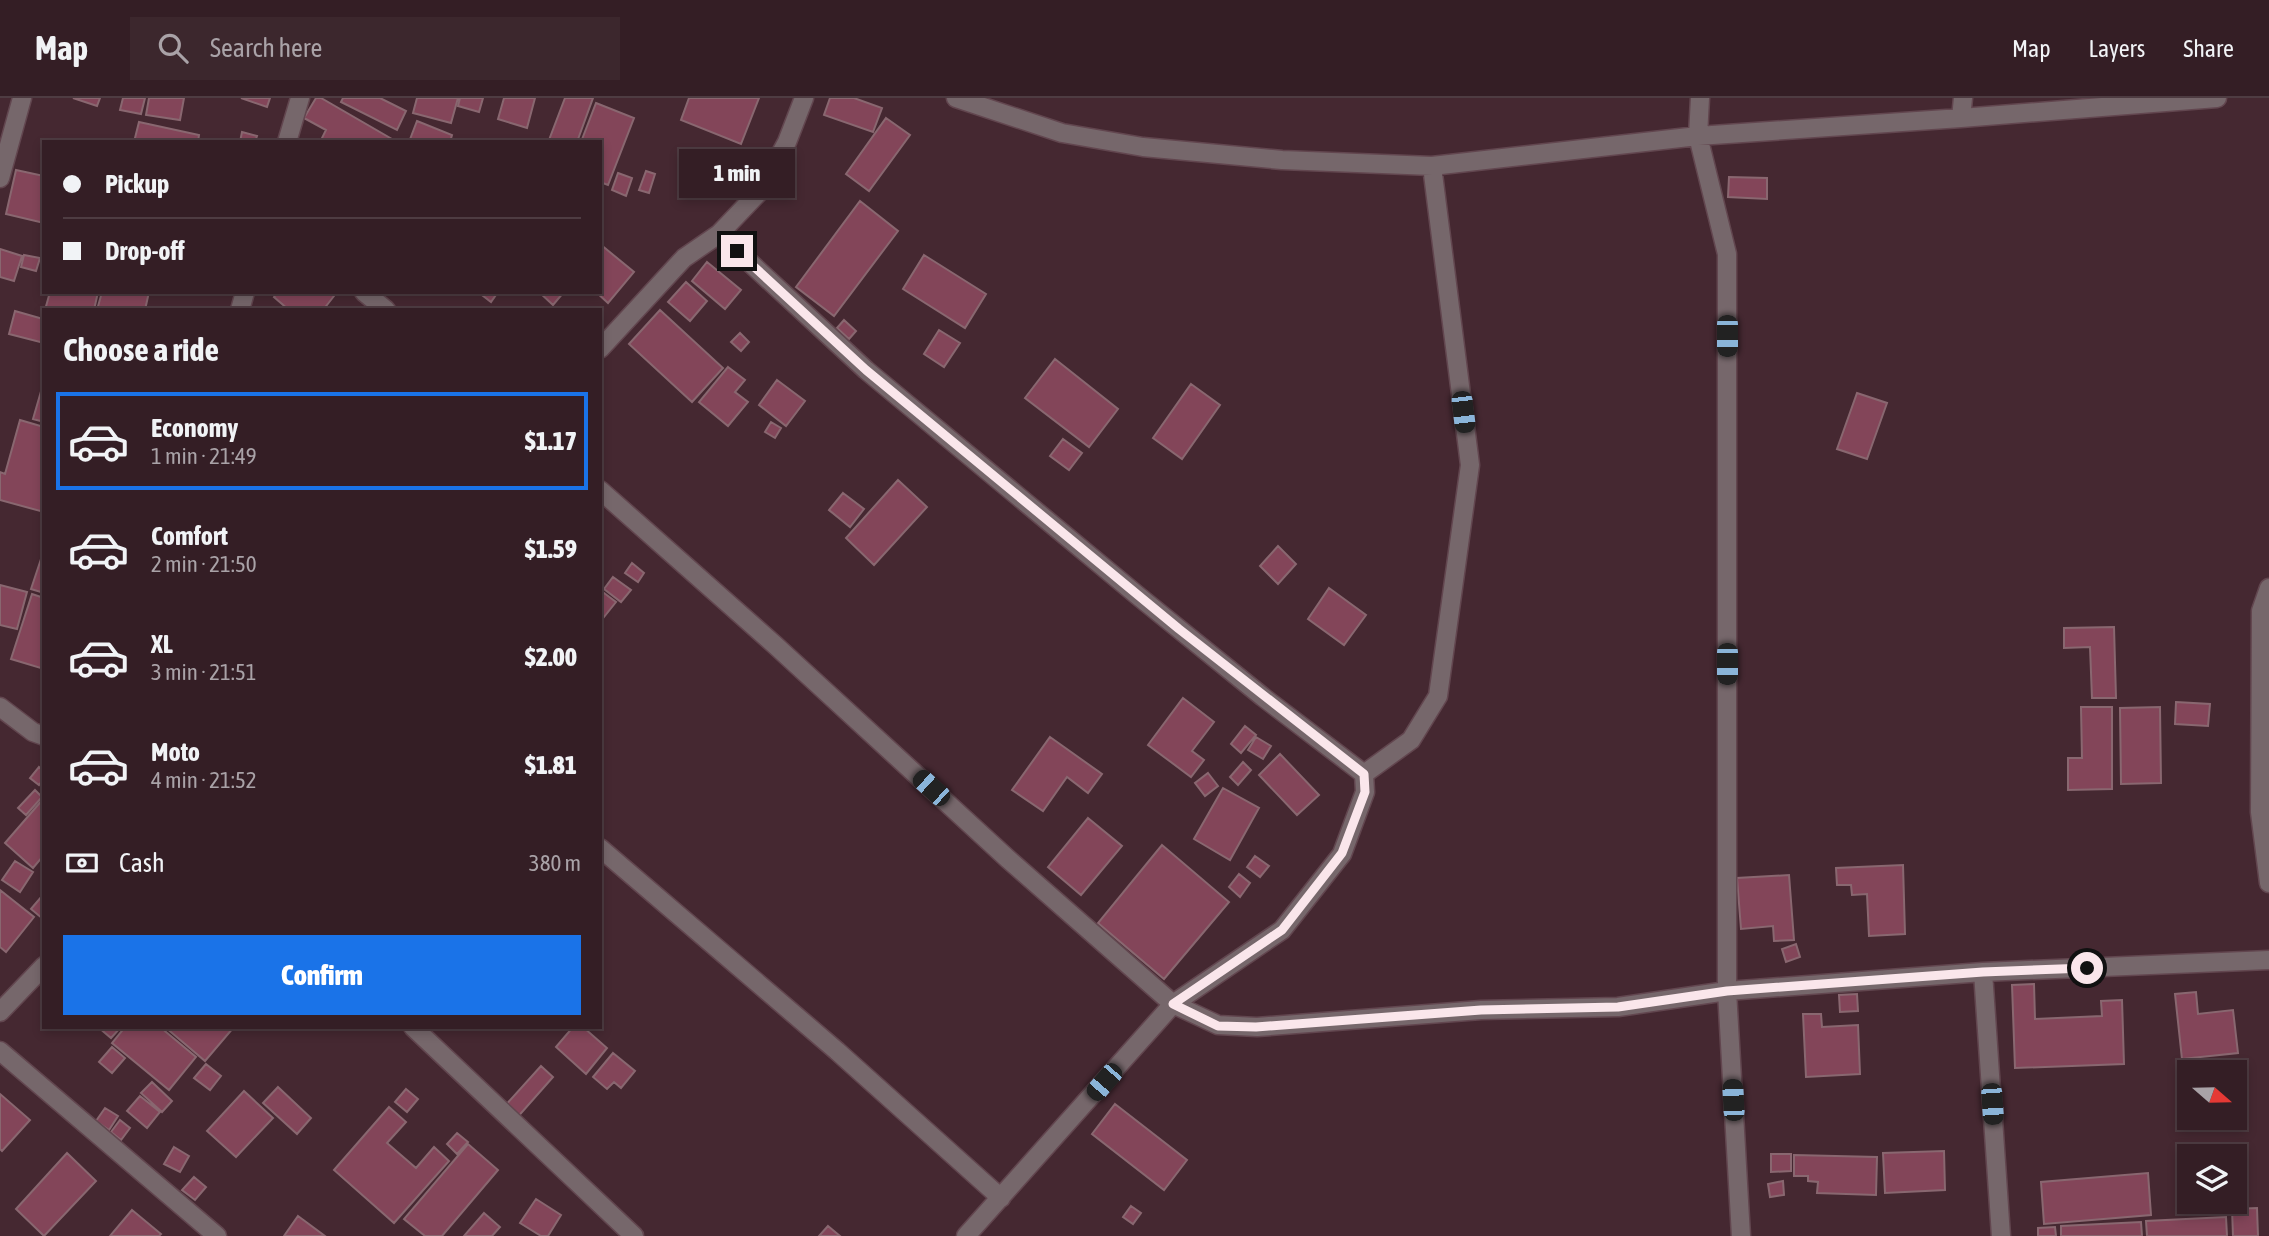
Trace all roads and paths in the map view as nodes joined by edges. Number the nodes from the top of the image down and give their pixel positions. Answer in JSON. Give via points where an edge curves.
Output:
{"nodes":[{"id":1,"x":22,"y":98,"type":"edge"},
{"id":2,"x":300,"y":98,"type":"edge"},
{"id":3,"x":804,"y":98,"type":"edge"},
{"id":4,"x":956,"y":98,"type":"edge"},
{"id":5,"x":1700,"y":98,"type":"edge"},
{"id":6,"x":1964,"y":98,"type":"edge"},
{"id":7,"x":2217,"y":98,"type":"edge"},
{"id":8,"x":1961,"y":118,"type":"junction"},
{"id":9,"x":1698,"y":136,"type":"junction"},
{"id":10,"x":288,"y":140,"type":"edge"},
{"id":11,"x":1432,"y":166,"type":"junction"},
{"id":12,"x":0,"y":178,"type":"edge"},
{"id":13,"x":719,"y":234,"type":"junction"},
{"id":14,"x":366,"y":294,"type":"edge"},
{"id":15,"x":384,"y":308,"type":"edge"},
{"id":16,"x":602,"y":347,"type":"edge"},
{"id":17,"x":602,"y":492,"type":"edge"},
{"id":18,"x":2269,"y":588,"type":"edge"},
{"id":19,"x":0,"y":708,"type":"edge"},
{"id":20,"x":42,"y":735,"type":"edge"},
{"id":21,"x":1364,"y":774,"type":"junction"},
{"id":22,"x":602,"y":850,"type":"edge"},
{"id":23,"x":2269,"y":883,"type":"edge"},
{"id":24,"x":2269,"y":960,"type":"edge"},
{"id":25,"x":42,"y":968,"type":"edge"},
{"id":26,"x":1983,"y":972,"type":"junction"},
{"id":27,"x":1727,"y":991,"type":"junction"},
{"id":28,"x":1173,"y":1004,"type":"junction"},
{"id":29,"x":0,"y":1013,"type":"edge"},
{"id":30,"x":415,"y":1029,"type":"edge"},
{"id":31,"x":0,"y":1051,"type":"edge"},
{"id":32,"x":1001,"y":1198,"type":"junction"},
{"id":33,"x":217,"y":1236,"type":"edge"},
{"id":34,"x":634,"y":1236,"type":"edge"},
{"id":35,"x":966,"y":1236,"type":"edge"},
{"id":36,"x":1741,"y":1236,"type":"edge"},
{"id":37,"x":2001,"y":1236,"type":"edge"}],
"edges":[{"from":1,"to":12,"type":"street"},
{"from":2,"to":10,"type":"street"},
{"from":3,"to":13,"type":"street","via":[[761,190]]},
{"from":4,"to":11,"type":"street","via":[[1062,134],[1143,147],[1282,160]]},
{"from":5,"to":9,"type":"street"},
{"from":6,"to":8,"type":"street"},
{"from":7,"to":8,"type":"street"},
{"from":8,"to":9,"type":"street"},
{"from":9,"to":11,"type":"street"},
{"from":9,"to":27,"type":"street","via":[[1727,254]]},
{"from":11,"to":21,"type":"street","via":[[1469,465],[1438,696],[1411,740]]},
{"from":13,"to":16,"type":"street","via":[[684,258]]},
{"from":13,"to":21,"type":"street","via":[[866,370],[1179,629]]},
{"from":14,"to":15,"type":"street"},
{"from":17,"to":28,"type":"street"},
{"from":18,"to":23,"type":"street","via":[[2261,611],[2260,798]]},
{"from":19,"to":20,"type":"street"},
{"from":21,"to":28,"type":"street","via":[[1365,792],[1342,853],[1282,930]]},
{"from":22,"to":32,"type":"street"},
{"from":24,"to":26,"type":"street"},
{"from":25,"to":29,"type":"street"},
{"from":26,"to":27,"type":"street"},
{"from":26,"to":37,"type":"street"},
{"from":27,"to":28,"type":"street","via":[[1618,1007],[1481,1010],[1256,1027],[1218,1026]]},
{"from":27,"to":36,"type":"street"},
{"from":28,"to":32,"type":"street"},
{"from":30,"to":34,"type":"street"},
{"from":31,"to":33,"type":"street"},
{"from":32,"to":35,"type":"street"}]}
